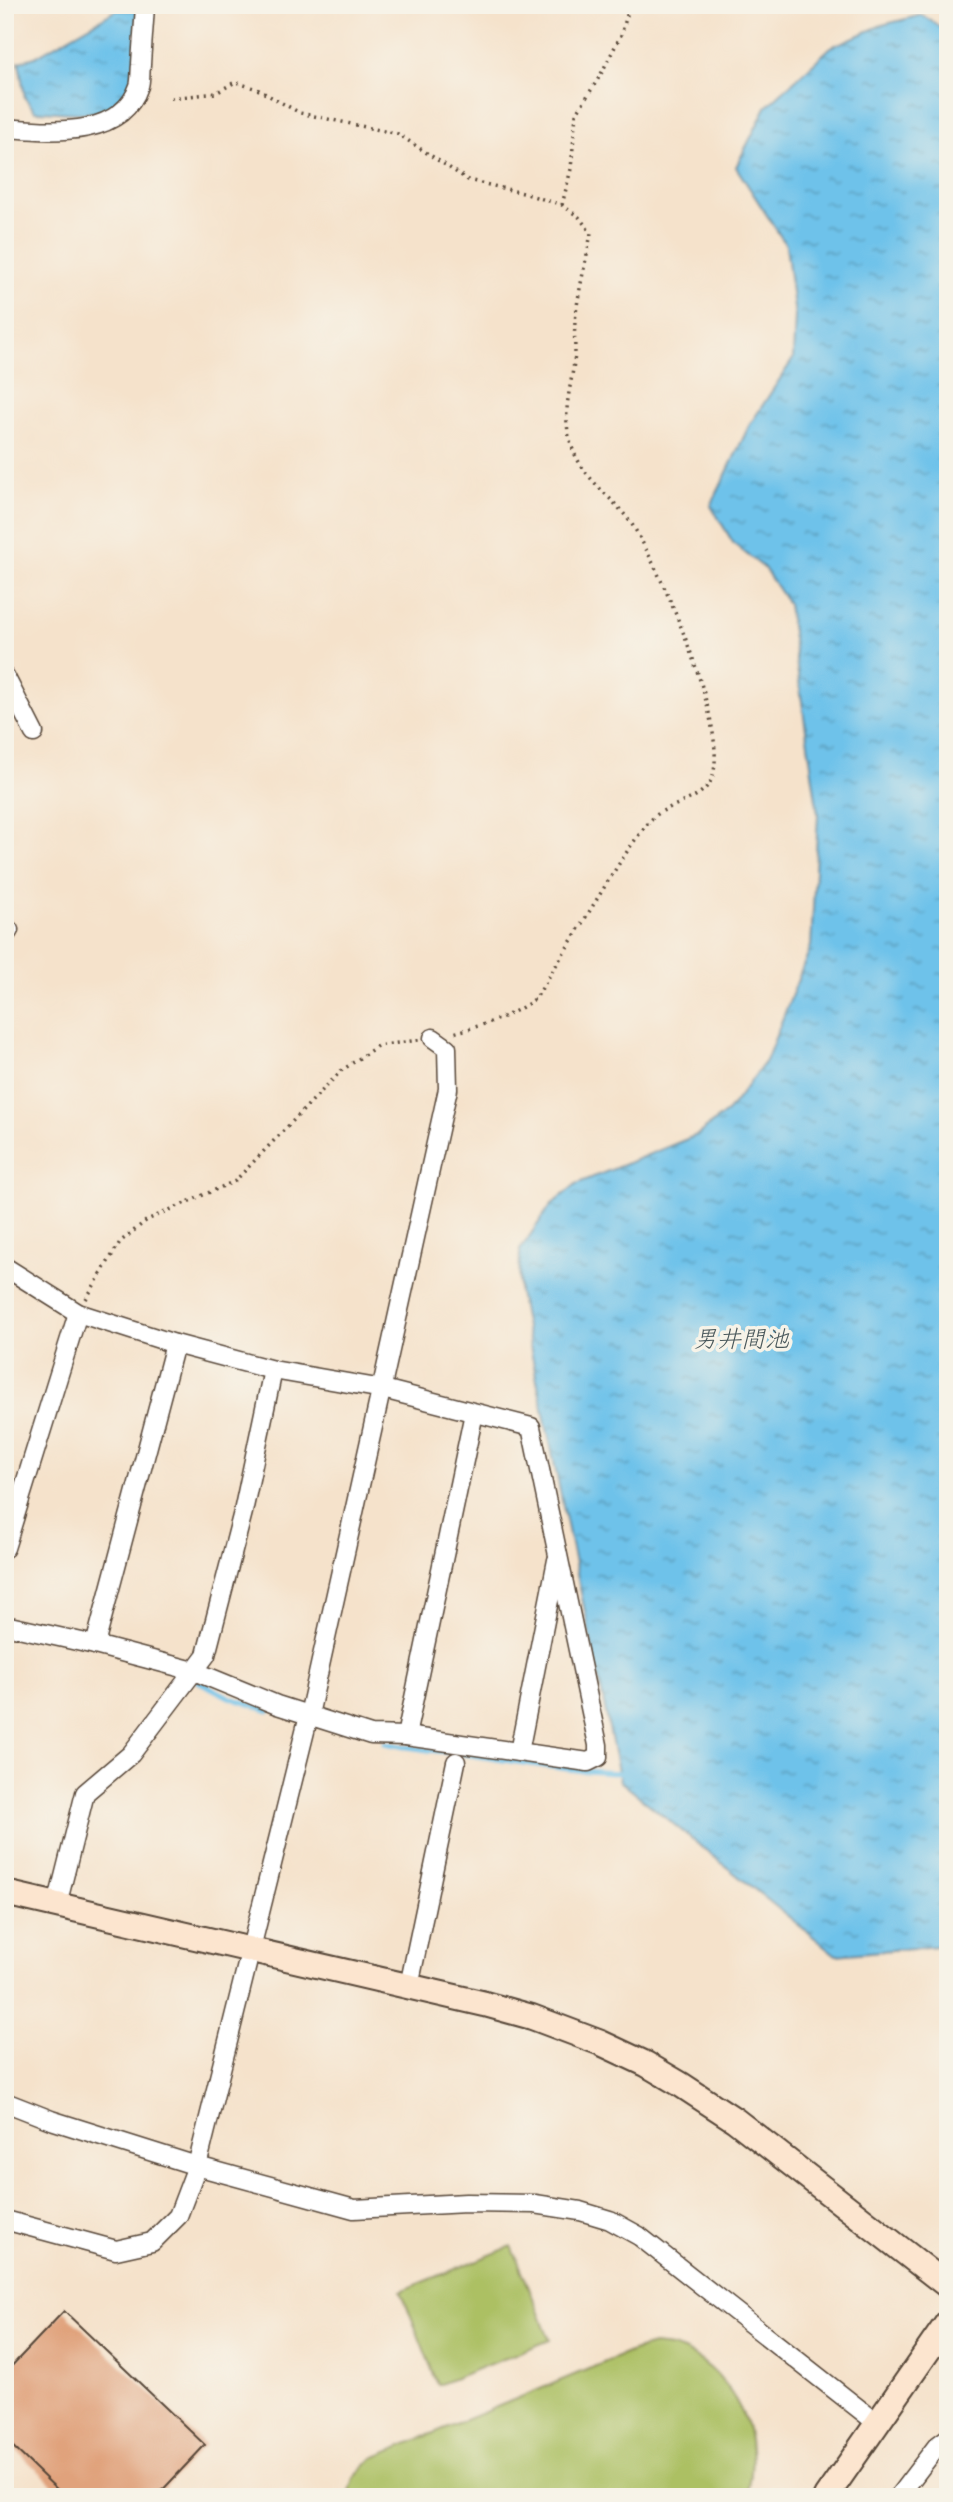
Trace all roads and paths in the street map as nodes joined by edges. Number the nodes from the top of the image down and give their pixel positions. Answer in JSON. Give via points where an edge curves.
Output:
{"nodes":[{"id":1,"x":145,"y":5,"type":"edge"},
{"id":2,"x":630,"y":5,"type":"edge"},
{"id":3,"x":171,"y":98,"type":"dead end"},
{"id":4,"x":5,"y":128,"type":"edge"},
{"id":5,"x":562,"y":205,"type":"junction"},
{"id":6,"x":5,"y":676,"type":"edge"},
{"id":7,"x":34,"y":733,"type":"dead end"},
{"id":8,"x":433,"y":1038,"type":"junction"},
{"id":9,"x":5,"y":1268,"type":"edge"},
{"id":10,"x":78,"y":1313,"type":"junction"},
{"id":11,"x":175,"y":1344,"type":"junction"},
{"id":12,"x":273,"y":1370,"type":"junction"},
{"id":13,"x":383,"y":1389,"type":"junction"},
{"id":14,"x":474,"y":1413,"type":"junction"},
{"id":15,"x":5,"y":1548,"type":"edge"},
{"id":16,"x":559,"y":1553,"type":"junction"},
{"id":17,"x":5,"y":1625,"type":"edge"},
{"id":18,"x":95,"y":1645,"type":"junction"},
{"id":19,"x":194,"y":1671,"type":"junction"},
{"id":20,"x":309,"y":1715,"type":"junction"},
{"id":21,"x":406,"y":1736,"type":"junction"},
{"id":22,"x":519,"y":1752,"type":"junction"},
{"id":23,"x":456,"y":1762,"type":"dead end"},
{"id":24,"x":5,"y":1893,"type":"edge"},
{"id":25,"x":57,"y":1905,"type":"junction"},
{"id":26,"x":250,"y":1949,"type":"junction"},
{"id":27,"x":409,"y":1986,"type":"junction"},
{"id":28,"x":5,"y":2102,"type":"edge"},
{"id":29,"x":197,"y":2166,"type":"junction"},
{"id":30,"x":5,"y":2220,"type":"edge"},
{"id":31,"x":948,"y":2286,"type":"edge"},
{"id":32,"x":948,"y":2322,"type":"edge"},
{"id":33,"x":877,"y":2423,"type":"junction"},
{"id":34,"x":948,"y":2438,"type":"edge"},
{"id":35,"x":826,"y":2497,"type":"edge"},
{"id":36,"x":898,"y":2497,"type":"edge"}],
"edges":[{"from":1,"to":4,"type":"street","via":[[139,86],[127,107],[105,122],[79,129]]},
{"from":2,"to":5,"type":"path","via":[[621,35],[576,114]]},
{"from":3,"to":5,"type":"path","via":[[216,93],[234,82],[300,113],[398,134],[468,180]]},
{"from":5,"to":8,"type":"path","via":[[591,233],[565,410],[572,449],[588,478],[632,524],[660,577],[713,725],[713,777],[702,792],[653,817],[536,998],[489,1024]]},
{"from":6,"to":7,"type":"street"},
{"from":8,"to":10,"type":"path","via":[[377,1046],[341,1070],[235,1181],[147,1220],[120,1242]]},
{"from":8,"to":13,"type":"street","via":[[447,1048],[448,1089]]},
{"from":9,"to":10,"type":"street"},
{"from":10,"to":11,"type":"street"},
{"from":10,"to":15,"type":"street"},
{"from":11,"to":12,"type":"street"},
{"from":11,"to":18,"type":"street"},
{"from":12,"to":13,"type":"street"},
{"from":12,"to":19,"type":"street","via":[[206,1655]]},
{"from":13,"to":14,"type":"street"},
{"from":13,"to":20,"type":"street"},
{"from":14,"to":16,"type":"street","via":[[531,1427]]},
{"from":14,"to":21,"type":"street"},
{"from":16,"to":22,"type":"street"},
{"from":16,"to":22,"type":"street","via":[[598,1757],[588,1762]]},
{"from":17,"to":18,"type":"street"},
{"from":18,"to":19,"type":"street"},
{"from":19,"to":20,"type":"street"},
{"from":19,"to":25,"type":"street","via":[[131,1754],[85,1793]]},
{"from":20,"to":21,"type":"street","via":[[370,1735]]},
{"from":20,"to":26,"type":"street"},
{"from":21,"to":22,"type":"street"},
{"from":23,"to":27,"type":"street"},
{"from":24,"to":25,"type":"street"},
{"from":25,"to":26,"type":"street"},
{"from":26,"to":27,"type":"street"},
{"from":26,"to":29,"type":"street"},
{"from":27,"to":31,"type":"street","via":[[533,2017],[646,2064],[736,2120]]},
{"from":28,"to":29,"type":"street"},
{"from":29,"to":30,"type":"street","via":[[178,2216],[152,2242],[116,2250]]},
{"from":29,"to":33,"type":"street","via":[[354,2209],[535,2204],[610,2220],[639,2236]]},
{"from":32,"to":33,"type":"street"},
{"from":33,"to":35,"type":"street"},
{"from":34,"to":36,"type":"street"}]}
